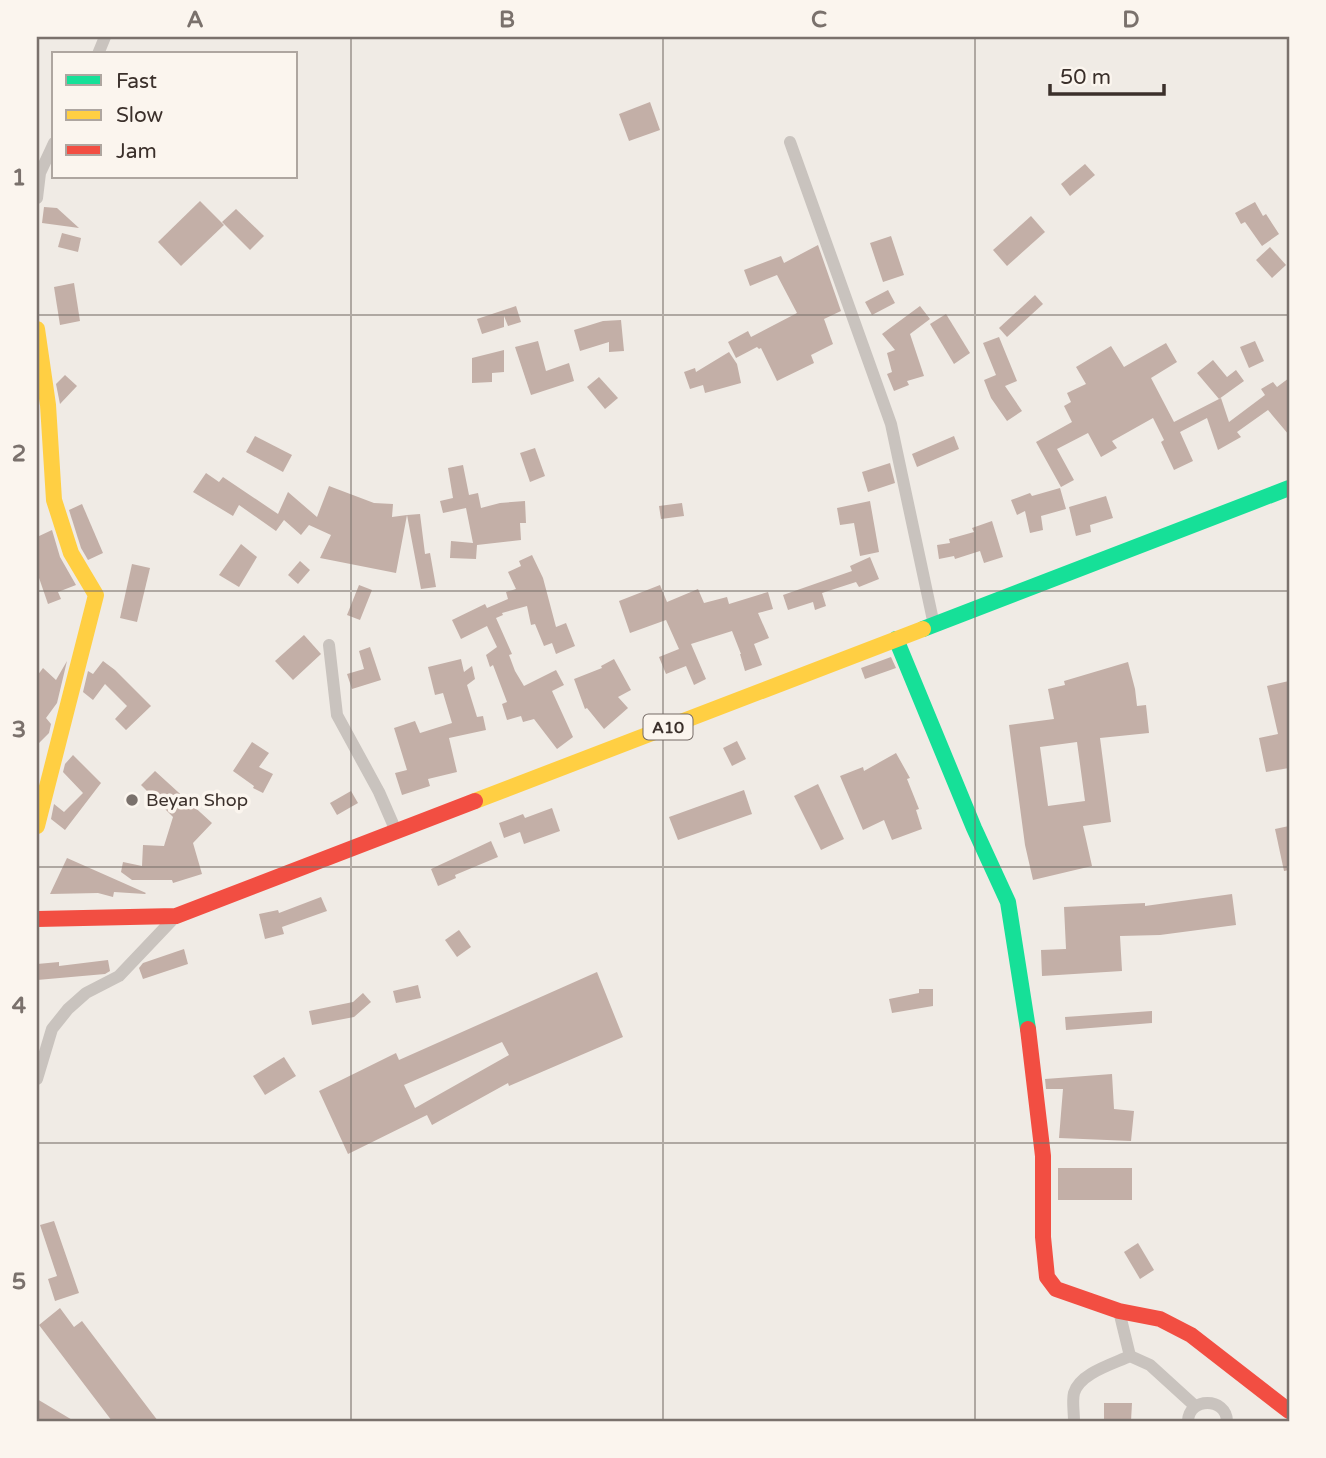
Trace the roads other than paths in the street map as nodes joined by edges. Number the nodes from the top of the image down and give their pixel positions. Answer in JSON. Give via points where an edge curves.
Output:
{"nodes":[{"id":1,"x":790,"y":142,"type":"dead end"},
{"id":2,"x":52,"y":147,"type":"edge"},
{"id":3,"x":37,"y":198,"type":"edge"},
{"id":4,"x":37,"y":329,"type":"edge"},
{"id":5,"x":1289,"y":488,"type":"edge"},
{"id":6,"x":934,"y":625,"type":"junction"},
{"id":7,"x":896,"y":639,"type":"junction"},
{"id":8,"x":329,"y":645,"type":"dead end"},
{"id":9,"x":37,"y":826,"type":"edge"},
{"id":10,"x":396,"y":831,"type":"junction"},
{"id":11,"x":176,"y":916,"type":"junction"},
{"id":12,"x":37,"y":919,"type":"edge"},
{"id":13,"x":37,"y":1079,"type":"edge"},
{"id":14,"x":1119,"y":1311,"type":"junction"},
{"id":15,"x":1130,"y":1356,"type":"junction"},
{"id":16,"x":1195,"y":1406,"type":"junction"},
{"id":17,"x":1289,"y":1411,"type":"edge"},
{"id":18,"x":1229,"y":1419,"type":"edge"},
{"id":19,"x":1074,"y":1421,"type":"edge"},
{"id":20,"x":1188,"y":1421,"type":"edge"}],
"edges":[{"from":1,"to":6,"type":"street","via":[[891,424]]},
{"from":2,"to":3,"type":"street","via":[[40,173]]},
{"from":4,"to":9,"type":"main road","via":[[54,500],[71,553],[96,595]]},
{"from":5,"to":6,"type":"main road","number":"A10"},
{"from":6,"to":7,"type":"main road","number":"A10"},
{"from":7,"to":10,"type":"main road","number":"A10"},
{"from":7,"to":14,"type":"main road","via":[[1008,902],[1024,990],[1043,1156],[1047,1278],[1056,1289]]},
{"from":8,"to":10,"type":"street","via":[[338,715]]},
{"from":10,"to":11,"type":"main road","number":"A10"},
{"from":11,"to":12,"type":"main road","number":"A10"},
{"from":11,"to":13,"type":"street","via":[[119,976],[86,993],[68,1009],[52,1029]]},
{"from":14,"to":15,"type":"street"},
{"from":14,"to":17,"type":"main road","via":[[1160,1319],[1191,1335]]},
{"from":15,"to":16,"type":"street","via":[[1150,1365]]},
{"from":15,"to":19,"type":"street","via":[[1078,1385]]},
{"from":16,"to":18,"type":"street","via":[[1207,1402],[1219,1406]]},
{"from":16,"to":20,"type":"street"}]}
